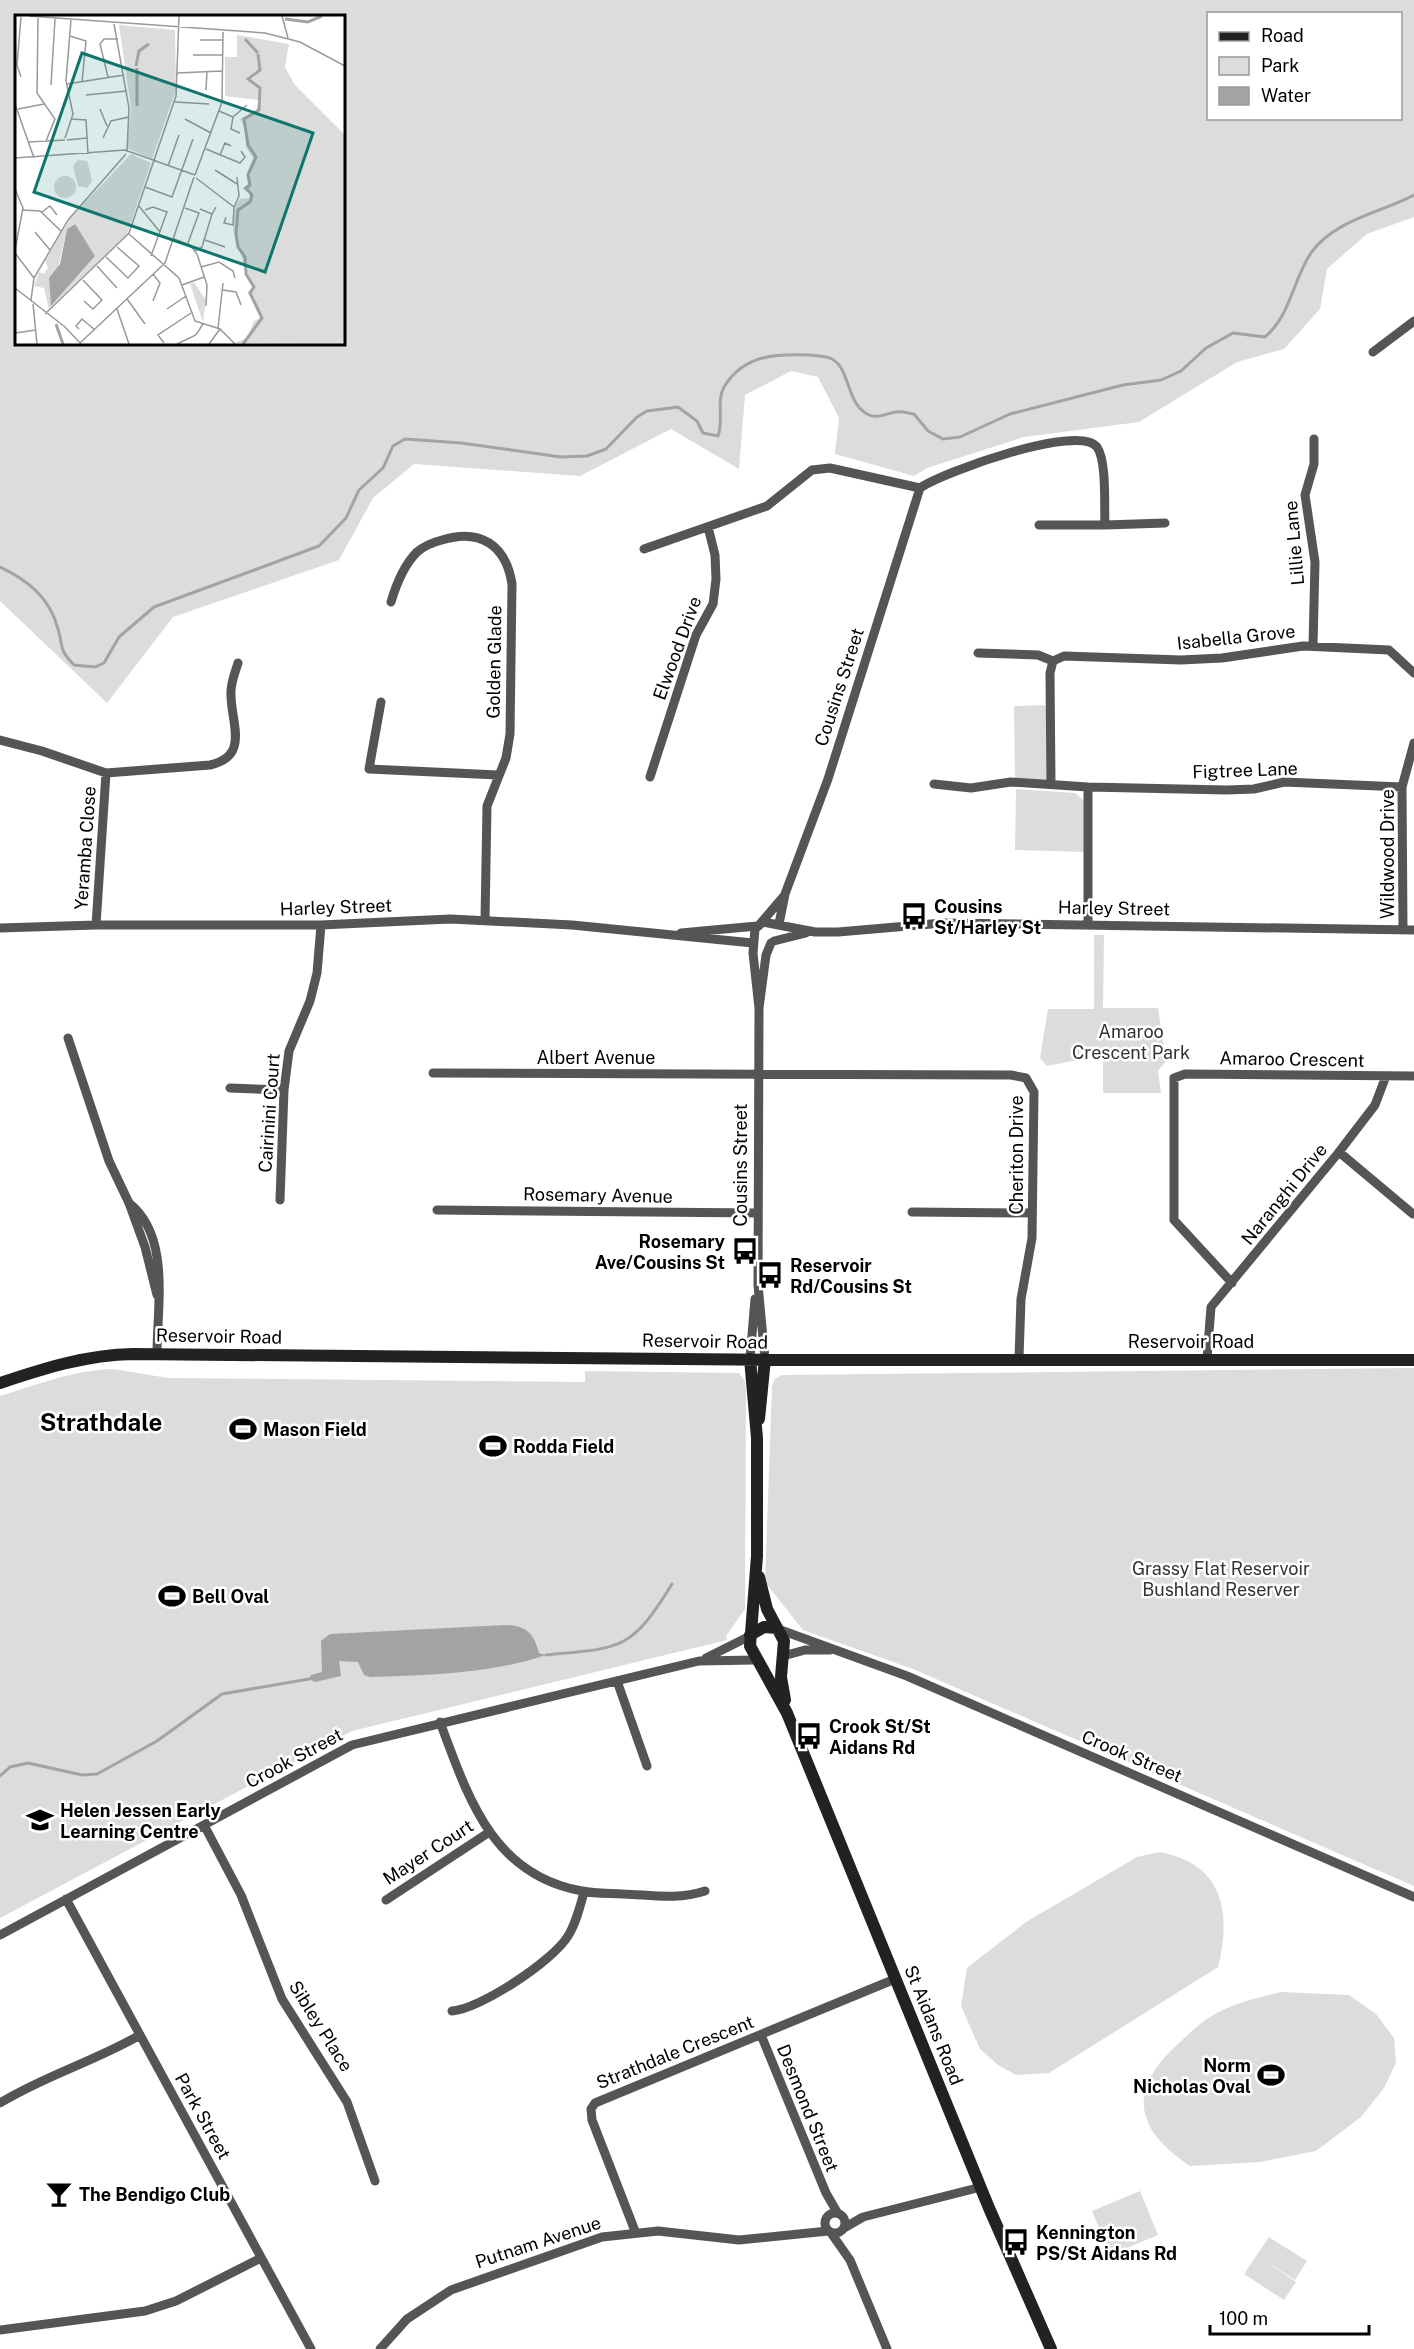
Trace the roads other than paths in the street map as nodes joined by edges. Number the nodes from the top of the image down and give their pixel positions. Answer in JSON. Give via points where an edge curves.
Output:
{"nodes":[{"id":1,"x":1414,"y":321,"type":"edge"},
{"id":2,"x":1373,"y":352,"type":"dead end"},
{"id":3,"x":1314,"y":439,"type":"dead end"},
{"id":4,"x":920,"y":488,"type":"junction"},
{"id":5,"x":1166,"y":523,"type":"dead end"},
{"id":6,"x":1039,"y":525,"type":"dead end"},
{"id":7,"x":1105,"y":525,"type":"junction"},
{"id":8,"x":708,"y":527,"type":"junction"},
{"id":9,"x":644,"y":549,"type":"dead end"},
{"id":10,"x":391,"y":602,"type":"dead end"},
{"id":11,"x":1313,"y":646,"type":"junction"},
{"id":12,"x":978,"y":653,"type":"dead end"},
{"id":13,"x":1053,"y":661,"type":"junction"},
{"id":14,"x":237,"y":663,"type":"dead end"},
{"id":15,"x":1414,"y":673,"type":"edge"},
{"id":16,"x":381,"y":702,"type":"dead end"},
{"id":17,"x":0,"y":740,"type":"edge"},
{"id":18,"x":1414,"y":743,"type":"edge"},
{"id":19,"x":106,"y":773,"type":"junction"},
{"id":20,"x":498,"y":775,"type":"junction"},
{"id":21,"x":650,"y":777,"type":"dead end"},
{"id":22,"x":934,"y":784,"type":"dead end"},
{"id":23,"x":1051,"y":784,"type":"junction"},
{"id":24,"x":1089,"y":787,"type":"junction"},
{"id":25,"x":1402,"y":787,"type":"junction"},
{"id":26,"x":785,"y":894,"type":"junction"},
{"id":27,"x":485,"y":920,"type":"junction"},
{"id":28,"x":96,"y":925,"type":"junction"},
{"id":29,"x":321,"y":925,"type":"junction"},
{"id":30,"x":758,"y":925,"type":"junction"},
{"id":31,"x":780,"y":925,"type":"junction"},
{"id":32,"x":1088,"y":925,"type":"junction"},
{"id":33,"x":0,"y":928,"type":"edge"},
{"id":34,"x":1404,"y":930,"type":"junction"},
{"id":35,"x":1414,"y":930,"type":"edge"},
{"id":36,"x":815,"y":932,"type":"junction"},
{"id":37,"x":672,"y":934,"type":"junction"},
{"id":38,"x":772,"y":942,"type":"junction"},
{"id":39,"x":753,"y":943,"type":"junction"},
{"id":40,"x":759,"y":1008,"type":"junction"},
{"id":41,"x":68,"y":1038,"type":"dead end"},
{"id":42,"x":433,"y":1073,"type":"dead end"},
{"id":43,"x":758,"y":1075,"type":"junction"},
{"id":44,"x":1386,"y":1076,"type":"junction"},
{"id":45,"x":1414,"y":1076,"type":"edge"},
{"id":46,"x":230,"y":1088,"type":"dead end"},
{"id":47,"x":284,"y":1089,"type":"junction"},
{"id":48,"x":1339,"y":1152,"type":"junction"},
{"id":49,"x":280,"y":1200,"type":"dead end"},
{"id":50,"x":437,"y":1210,"type":"dead end"},
{"id":51,"x":912,"y":1212,"type":"dead end"},
{"id":52,"x":758,"y":1213,"type":"junction"},
{"id":53,"x":1032,"y":1213,"type":"junction"},
{"id":54,"x":1413,"y":1214,"type":"edge"},
{"id":55,"x":1232,"y":1283,"type":"junction"},
{"id":56,"x":758,"y":1285,"type":"junction"},
{"id":57,"x":157,"y":1353,"type":"junction"},
{"id":58,"x":1019,"y":1358,"type":"junction"},
{"id":59,"x":750,"y":1359,"type":"junction"},
{"id":60,"x":765,"y":1359,"type":"junction"},
{"id":61,"x":1207,"y":1359,"type":"junction"},
{"id":62,"x":1414,"y":1360,"type":"edge"},
{"id":63,"x":0,"y":1383,"type":"edge"},
{"id":64,"x":757,"y":1438,"type":"junction"},
{"id":65,"x":757,"y":1556,"type":"junction"},
{"id":66,"x":778,"y":1629,"type":"junction"},
{"id":67,"x":750,"y":1636,"type":"junction"},
{"id":68,"x":836,"y":1650,"type":"junction"},
{"id":69,"x":782,"y":1657,"type":"junction"},
{"id":70,"x":756,"y":1660,"type":"junction"},
{"id":71,"x":699,"y":1661,"type":"junction"},
{"id":72,"x":617,"y":1681,"type":"junction"},
{"id":73,"x":787,"y":1713,"type":"junction"},
{"id":74,"x":440,"y":1722,"type":"junction"},
{"id":75,"x":647,"y":1766,"type":"dead end"},
{"id":76,"x":204,"y":1825,"type":"junction"},
{"id":77,"x":488,"y":1833,"type":"junction"},
{"id":78,"x":705,"y":1891,"type":"dead end"},
{"id":79,"x":584,"y":1892,"type":"junction"},
{"id":80,"x":1414,"y":1897,"type":"edge"},
{"id":81,"x":66,"y":1899,"type":"junction"},
{"id":82,"x":386,"y":1900,"type":"dead end"},
{"id":83,"x":0,"y":1935,"type":"edge"},
{"id":84,"x":895,"y":1979,"type":"junction"},
{"id":85,"x":452,"y":2011,"type":"dead end"},
{"id":86,"x":140,"y":2035,"type":"junction"},
{"id":87,"x":761,"y":2035,"type":"junction"},
{"id":88,"x":0,"y":2103,"type":"edge"},
{"id":89,"x":375,"y":2181,"type":"dead end"},
{"id":90,"x":981,"y":2187,"type":"junction"},
{"id":91,"x":826,"y":2193,"type":"junction"},
{"id":92,"x":839,"y":2214,"type":"junction"},
{"id":93,"x":826,"y":2217,"type":"junction"},
{"id":94,"x":863,"y":2217,"type":"junction"},
{"id":95,"x":844,"y":2228,"type":"junction"},
{"id":96,"x":635,"y":2231,"type":"junction"},
{"id":97,"x":830,"y":2232,"type":"junction"},
{"id":98,"x":802,"y":2233,"type":"junction"},
{"id":99,"x":261,"y":2258,"type":"junction"},
{"id":100,"x":850,"y":2260,"type":"junction"},
{"id":101,"x":0,"y":2330,"type":"edge"},
{"id":102,"x":311,"y":2349,"type":"edge"},
{"id":103,"x":380,"y":2349,"type":"edge"},
{"id":104,"x":887,"y":2349,"type":"edge"},
{"id":105,"x":1051,"y":2349,"type":"edge"}],
"edges":[{"from":1,"to":2,"type":"street"},
{"from":3,"to":11,"type":"street","name":"Lillie Lane","via":[[1314,464],[1305,495],[1315,562]]},
{"from":4,"to":7,"type":"street","via":[[934,478],[1030,447],[1081,439],[1092,442],[1099,450]]},
{"from":4,"to":8,"type":"street","via":[[830,468],[812,470],[767,506]]},
{"from":4,"to":26,"type":"street","name":"Cousins Street","via":[[828,779]]},
{"from":5,"to":7,"type":"street"},
{"from":6,"to":7,"type":"street"},
{"from":8,"to":9,"type":"street"},
{"from":8,"to":21,"type":"street","name":"Elwood Drive","via":[[716,567],[712,604],[696,635]]},
{"from":10,"to":20,"type":"street","name":"Golden Glade","via":[[396,584],[417,552],[448,538],[465,536],[488,541],[509,564],[510,734]]},
{"from":11,"to":13,"type":"street","name":"Isabella Grove","via":[[1191,660],[1064,656]]},
{"from":11,"to":15,"type":"street","name":"Isabella Grove","via":[[1389,650]]},
{"from":12,"to":13,"type":"street","name":"Isabella Grove","via":[[1038,655]]},
{"from":13,"to":23,"type":"street"},
{"from":14,"to":19,"type":"street","name":"Yeramba Close","via":[[230,691],[237,736],[234,750],[226,759],[210,765]]},
{"from":16,"to":20,"type":"street","via":[[369,769]]},
{"from":17,"to":19,"type":"street","name":"Yeramba Close"},
{"from":18,"to":25,"type":"street","name":"Wildwood Drive"},
{"from":19,"to":28,"type":"street","name":"Yeramba Close"},
{"from":20,"to":27,"type":"street","name":"Golden Glade","via":[[487,806]]},
{"from":22,"to":23,"type":"street","name":"Figtree Lane","via":[[971,788],[1011,782]]},
{"from":23,"to":24,"type":"street","name":"Figtree Lane"},
{"from":24,"to":25,"type":"street","name":"Figtree Lane","via":[[1227,790],[1284,782]]},
{"from":24,"to":32,"type":"street"},
{"from":25,"to":34,"type":"street","name":"Wildwood Drive"},
{"from":26,"to":30,"type":"street","name":"Cousins Street"},
{"from":26,"to":31,"type":"street","name":"Cousins Street"},
{"from":27,"to":29,"type":"street","name":"Harley Street"},
{"from":27,"to":37,"type":"street","name":"Harley Street"},
{"from":28,"to":29,"type":"street","name":"Harley Street"},
{"from":28,"to":33,"type":"street","name":"Harley Street"},
{"from":29,"to":47,"type":"street","name":"Cairinini Court","via":[[317,973],[289,1051]]},
{"from":30,"to":31,"type":"street","name":"Harley Street"},
{"from":30,"to":37,"type":"street","name":"Harley Street"},
{"from":30,"to":39,"type":"street","name":"Cousins Street"},
{"from":31,"to":36,"type":"street","name":"Harley Street"},
{"from":31,"to":38,"type":"street","name":"Cousins Street"},
{"from":32,"to":34,"type":"street","name":"Harley Street"},
{"from":32,"to":36,"type":"street","name":"Harley Street","via":[[929,923],[860,932]]},
{"from":34,"to":35,"type":"street","name":"Harley Street"},
{"from":36,"to":38,"type":"street","name":"Harley Street"},
{"from":37,"to":39,"type":"street","name":"Harley Street"},
{"from":38,"to":39,"type":"street","name":"Harley Street"},
{"from":38,"to":40,"type":"street","name":"Cousins Street","via":[[766,955]]},
{"from":39,"to":40,"type":"street","name":"Cousins Street"},
{"from":40,"to":43,"type":"street","name":"Cousins Street"},
{"from":41,"to":57,"type":"street","via":[[109,1161],[150,1245],[157,1295]]},
{"from":42,"to":43,"type":"street","name":"Albert Avenue"},
{"from":43,"to":52,"type":"street","name":"Cousins Street"},
{"from":43,"to":53,"type":"street","name":"Cheriton Drive","via":[[1026,1078],[1034,1092]]},
{"from":44,"to":45,"type":"street"},
{"from":44,"to":48,"type":"street","name":"Naranghi Drive","via":[[1375,1105]]},
{"from":44,"to":55,"type":"street","name":"Amaroo Crescent","via":[[1185,1074],[1174,1078],[1174,1220]]},
{"from":46,"to":47,"type":"street"},
{"from":47,"to":49,"type":"street","name":"Cairinini Court"},
{"from":48,"to":54,"type":"street"},
{"from":48,"to":55,"type":"street","name":"Naranghi Drive"},
{"from":50,"to":52,"type":"street","name":"Rosemary Avenue"},
{"from":51,"to":53,"type":"street"},
{"from":52,"to":56,"type":"street","name":"Cousins Street"},
{"from":53,"to":58,"type":"street","name":"Cheriton Drive","via":[[1031,1249],[1021,1299]]},
{"from":55,"to":61,"type":"street","name":"Naranghi Drive","via":[[1210,1312]]},
{"from":56,"to":59,"type":"street","name":"Cousins Street"},
{"from":56,"to":60,"type":"street","name":"Cousins Street"},
{"from":57,"to":59,"type":"main road","name":"Reservoir Road"},
{"from":57,"to":63,"type":"main road","name":"Reservoir Road","via":[[81,1359]]},
{"from":58,"to":60,"type":"main road","name":"Reservoir Road"},
{"from":58,"to":61,"type":"main road","name":"Reservoir Road"},
{"from":59,"to":60,"type":"main road","name":"Reservoir Road"},
{"from":59,"to":64,"type":"main road","name":"Cousins Street"},
{"from":60,"to":64,"type":"main road","name":"Cousins Street"},
{"from":61,"to":62,"type":"main road","name":"Reservoir Road"},
{"from":64,"to":65,"type":"main road","name":"Cousins Street"},
{"from":65,"to":66,"type":"main road","name":"Cousins Street","via":[[762,1594]]},
{"from":65,"to":67,"type":"main road","name":"Cousins Street"},
{"from":66,"to":67,"type":"main road","via":[[764,1628]]},
{"from":66,"to":68,"type":"street","name":"Crook Street"},
{"from":66,"to":69,"type":"main road","via":[[784,1641]]},
{"from":67,"to":70,"type":"main road"},
{"from":67,"to":71,"type":"street","name":"Crook Street"},
{"from":68,"to":69,"type":"street","name":"Crook Street","via":[[804,1650]]},
{"from":68,"to":80,"type":"street","name":"Crook Street","via":[[918,1681]]},
{"from":69,"to":70,"type":"main road","via":[[768,1664]]},
{"from":69,"to":73,"type":"main road","name":"St Aidans Road"},
{"from":70,"to":71,"type":"street","name":"Crook Street"},
{"from":70,"to":73,"type":"main road","name":"St Aidans Road"},
{"from":71,"to":72,"type":"street","name":"Crook Street"},
{"from":72,"to":74,"type":"street","name":"Crook Street"},
{"from":72,"to":75,"type":"street"},
{"from":73,"to":84,"type":"main road","name":"St Aidans Road"},
{"from":74,"to":76,"type":"street","name":"Crook Street","via":[[352,1745]]},
{"from":74,"to":77,"type":"street","via":[[470,1801]]},
{"from":76,"to":81,"type":"street","name":"Crook Street"},
{"from":76,"to":89,"type":"street","name":"Sibley Place","via":[[241,1895],[282,1999],[347,2102]]},
{"from":77,"to":79,"type":"street","via":[[525,1867]]},
{"from":77,"to":82,"type":"street","name":"Mayer Court"},
{"from":78,"to":79,"type":"street","via":[[678,1897]]},
{"from":79,"to":85,"type":"street","via":[[568,1936],[548,1958],[477,2005]]},
{"from":81,"to":83,"type":"street","name":"Crook Street"},
{"from":81,"to":86,"type":"street","name":"Park Street"},
{"from":84,"to":87,"type":"street","name":"Strathdale Crescent"},
{"from":84,"to":90,"type":"main road","name":"St Aidans Road"},
{"from":86,"to":88,"type":"street"},
{"from":86,"to":99,"type":"street","name":"Park Street"},
{"from":87,"to":91,"type":"street","name":"Desmond Street"},
{"from":87,"to":96,"type":"street","name":"Strathdale Crescent","via":[[592,2106],[591,2120]]},
{"from":90,"to":94,"type":"street"},
{"from":90,"to":105,"type":"main road","name":"St Aidans Road"},
{"from":91,"to":92,"type":"street","name":"Desmond Street"},
{"from":91,"to":93,"type":"street","name":"Desmond Street"},
{"from":92,"to":93,"type":"street"},
{"from":92,"to":94,"type":"street"},
{"from":92,"to":95,"type":"street","via":[[845,2220]]},
{"from":93,"to":97,"type":"street","via":[[825,2226]]},
{"from":93,"to":98,"type":"street","name":"Putnam Avenue"},
{"from":94,"to":95,"type":"street"},
{"from":95,"to":97,"type":"street","via":[[838,2233]]},
{"from":95,"to":100,"type":"street"},
{"from":96,"to":98,"type":"street","name":"Putnam Avenue","via":[[739,2240]]},
{"from":96,"to":103,"type":"street","name":"Putnam Avenue","via":[[572,2245],[451,2290],[407,2319]]},
{"from":97,"to":98,"type":"street","name":"Putnam Avenue"},
{"from":97,"to":100,"type":"street"},
{"from":99,"to":101,"type":"street","via":[[176,2301],[145,2311]]},
{"from":99,"to":102,"type":"street","name":"Park Street"},
{"from":100,"to":104,"type":"street"}]}
